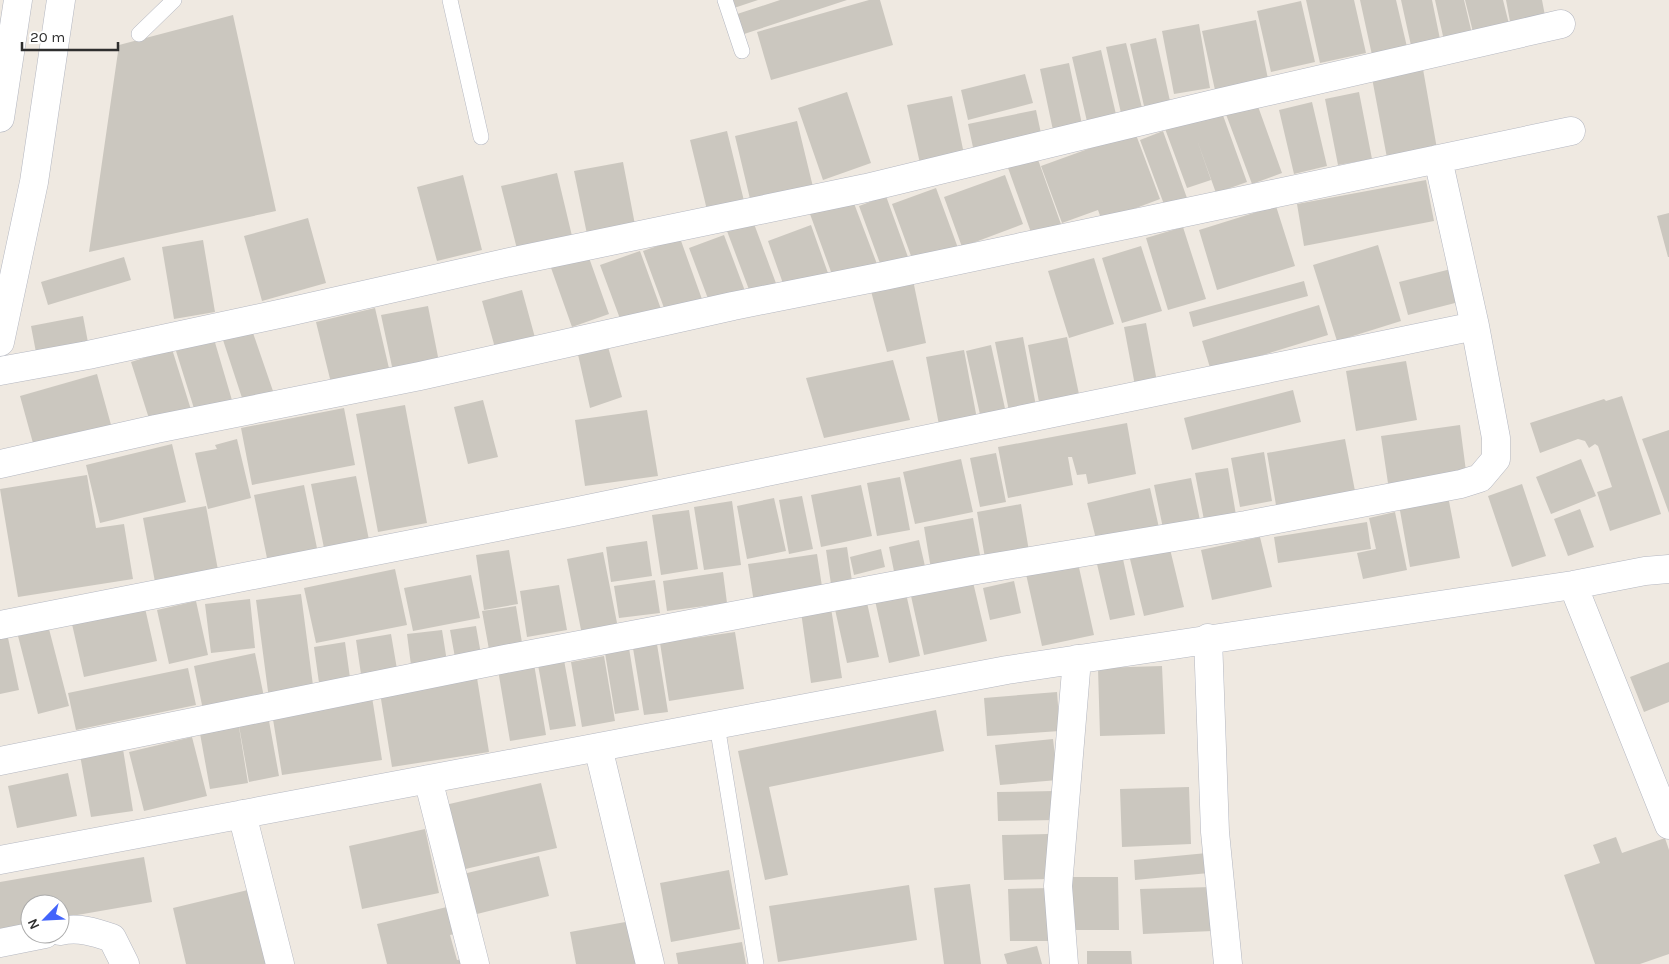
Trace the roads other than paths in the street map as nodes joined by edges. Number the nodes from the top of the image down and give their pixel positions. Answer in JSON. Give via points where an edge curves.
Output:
{"nodes":[{"id":1,"x":61,"y":0,"type":"edge"},
{"id":2,"x":174,"y":0,"type":"edge"},
{"id":3,"x":450,"y":0,"type":"edge"},
{"id":4,"x":725,"y":0,"type":"edge"},
{"id":5,"x":11,"y":11,"type":"edge"},
{"id":6,"x":1561,"y":24,"type":"dead end"},
{"id":7,"x":139,"y":34,"type":"dead end"},
{"id":8,"x":742,"y":50,"type":"dead end"},
{"id":9,"x":0,"y":118,"type":"edge"},
{"id":10,"x":1570,"y":131,"type":"dead end"},
{"id":11,"x":481,"y":137,"type":"dead end"},
{"id":12,"x":1438,"y":159,"type":"junction"},
{"id":13,"x":1475,"y":326,"type":"junction"},
{"id":14,"x":0,"y":342,"type":"edge"},
{"id":15,"x":0,"y":372,"type":"edge"},
{"id":16,"x":0,"y":464,"type":"edge"},
{"id":17,"x":1669,"y":569,"type":"edge"},
{"id":18,"x":1573,"y":585,"type":"junction"},
{"id":19,"x":0,"y":625,"type":"edge"},
{"id":20,"x":1208,"y":638,"type":"junction"},
{"id":21,"x":1077,"y":659,"type":"junction"},
{"id":22,"x":717,"y":725,"type":"junction"},
{"id":23,"x":598,"y":747,"type":"junction"},
{"id":24,"x":0,"y":761,"type":"edge"},
{"id":25,"x":428,"y":780,"type":"junction"},
{"id":26,"x":242,"y":814,"type":"junction"},
{"id":27,"x":1669,"y":825,"type":"edge"},
{"id":28,"x":0,"y":860,"type":"edge"},
{"id":29,"x":70,"y":929,"type":"edge"},
{"id":30,"x":20,"y":939,"type":"edge"},
{"id":31,"x":0,"y":943,"type":"edge"},
{"id":32,"x":125,"y":964,"type":"edge"},
{"id":33,"x":280,"y":964,"type":"edge"},
{"id":34,"x":475,"y":964,"type":"edge"},
{"id":35,"x":650,"y":964,"type":"edge"},
{"id":36,"x":756,"y":964,"type":"edge"},
{"id":37,"x":1064,"y":964,"type":"edge"},
{"id":38,"x":1228,"y":964,"type":"edge"}],
"edges":[{"from":1,"to":14,"type":"street","via":[[34,182]]},
{"from":2,"to":7,"type":"lane"},
{"from":3,"to":11,"type":"lane"},
{"from":4,"to":8,"type":"lane"},
{"from":5,"to":9,"type":"street"},
{"from":6,"to":15,"type":"street","via":[[866,188]]},
{"from":10,"to":12,"type":"street"},
{"from":12,"to":13,"type":"street"},
{"from":12,"to":16,"type":"street"},
{"from":13,"to":19,"type":"street","via":[[573,512]]},
{"from":13,"to":24,"type":"street","via":[[1496,438],[1496,459],[1480,478],[1460,484],[768,609]]},
{"from":17,"to":18,"type":"street"},
{"from":18,"to":20,"type":"street"},
{"from":18,"to":27,"type":"street"},
{"from":20,"to":21,"type":"street"},
{"from":20,"to":38,"type":"street","via":[[1215,832]]},
{"from":21,"to":22,"type":"street"},
{"from":21,"to":37,"type":"street","via":[[1058,886]]},
{"from":22,"to":23,"type":"street"},
{"from":22,"to":36,"type":"lane"},
{"from":23,"to":25,"type":"street"},
{"from":23,"to":35,"type":"street"},
{"from":25,"to":26,"type":"street"},
{"from":25,"to":34,"type":"street"},
{"from":26,"to":28,"type":"street"},
{"from":26,"to":33,"type":"street"},
{"from":29,"to":32,"type":"street","via":[[112,938]]},
{"from":30,"to":31,"type":"street"}]}
